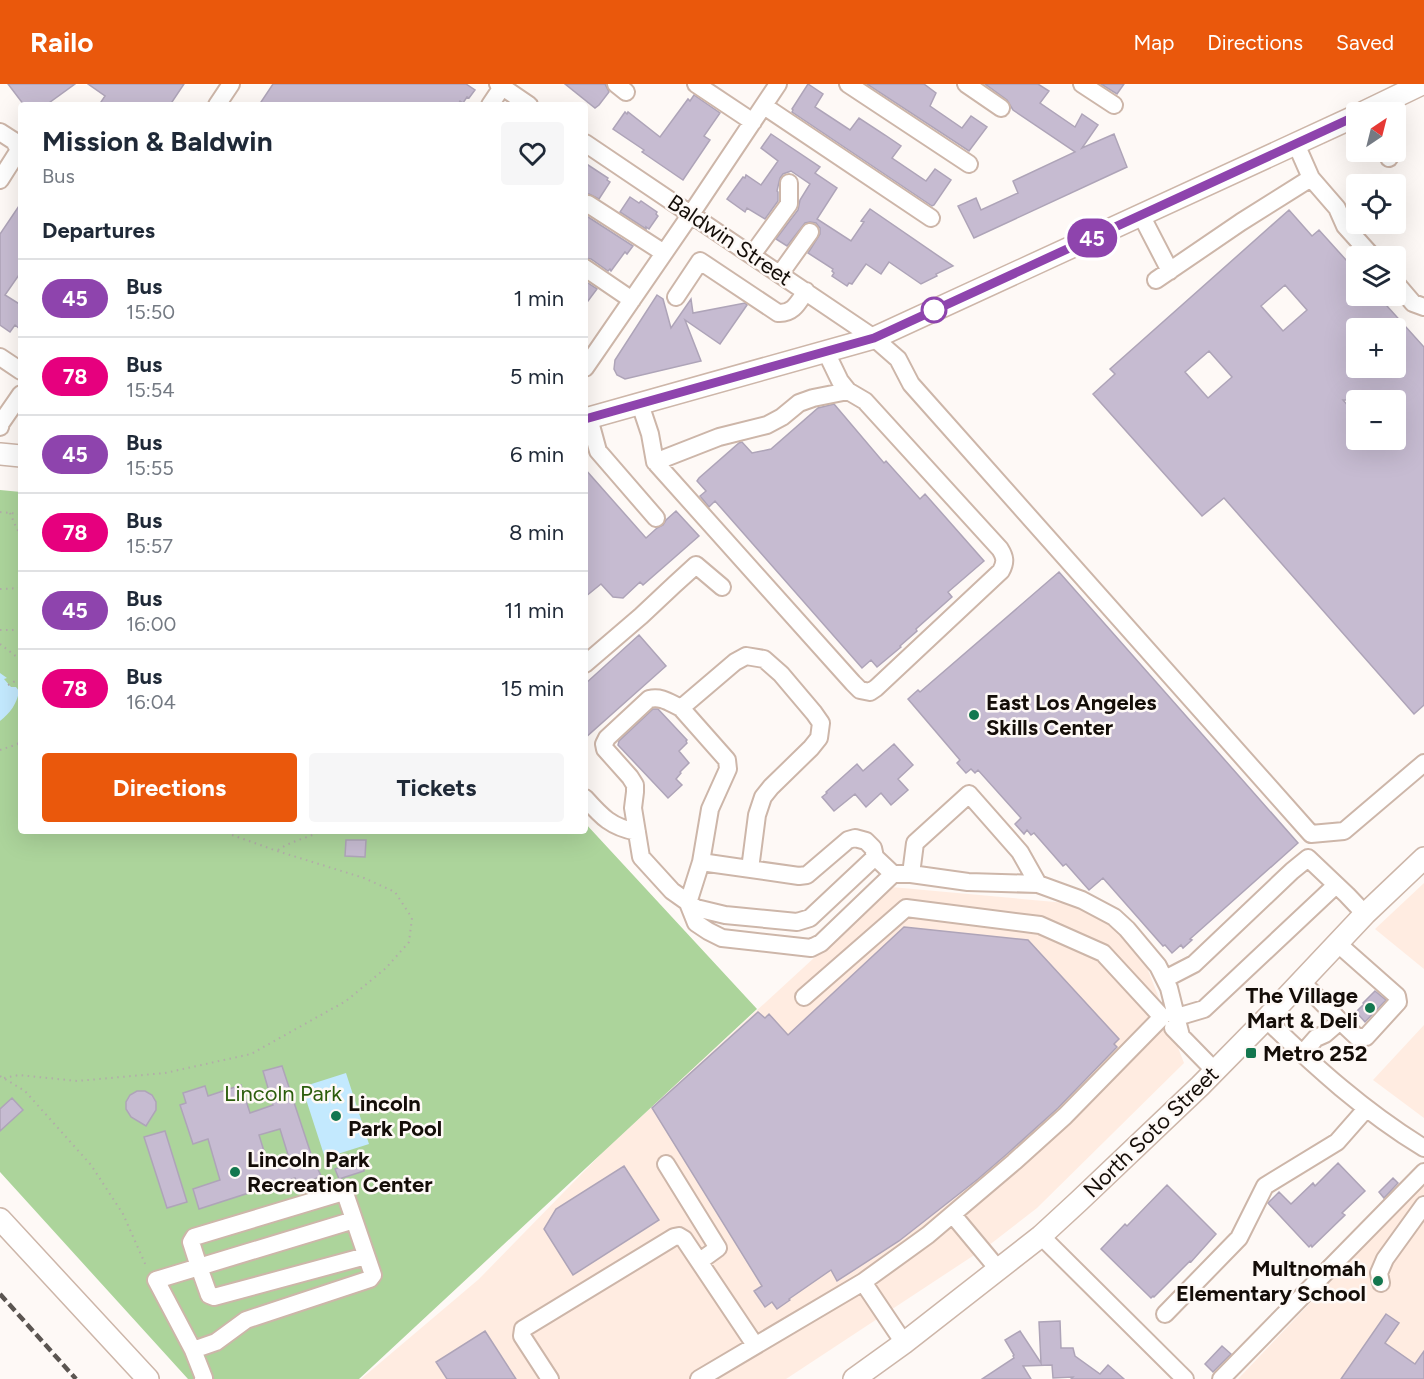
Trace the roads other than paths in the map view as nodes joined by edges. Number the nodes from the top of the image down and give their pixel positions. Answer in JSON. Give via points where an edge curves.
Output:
{"nodes":[{"id":1,"x":231,"y":84,"type":"edge"},
{"id":2,"x":696,"y":84,"type":"edge"},
{"id":3,"x":778,"y":84,"type":"edge"},
{"id":4,"x":848,"y":84,"type":"edge"},
{"id":5,"x":966,"y":84,"type":"edge"},
{"id":6,"x":1082,"y":84,"type":"edge"},
{"id":7,"x":1422,"y":84,"type":"edge"},
{"id":8,"x":501,"y":85,"type":"edge"},
{"id":9,"x":219,"y":102,"type":"edge"},
{"id":10,"x":492,"y":102,"type":"edge"},
{"id":11,"x":525,"y":102,"type":"edge"},
{"id":12,"x":1388,"y":102,"type":"edge"},
{"id":13,"x":1114,"y":105,"type":"dead end"},
{"id":14,"x":764,"y":106,"type":"junction"},
{"id":15,"x":1001,"y":108,"type":"dead end"},
{"id":16,"x":1346,"y":121,"type":"edge"},
{"id":17,"x":753,"y":122,"type":"junction"},
{"id":18,"x":0,"y":132,"type":"edge"},
{"id":19,"x":1296,"y":144,"type":"junction"},
{"id":20,"x":588,"y":145,"type":"edge"},
{"id":21,"x":18,"y":148,"type":"edge"},
{"id":22,"x":18,"y":152,"type":"edge"},
{"id":23,"x":969,"y":164,"type":"dead end"},
{"id":24,"x":1311,"y":178,"type":"junction"},
{"id":25,"x":0,"y":180,"type":"edge"},
{"id":26,"x":789,"y":183,"type":"dead end"},
{"id":27,"x":588,"y":204,"type":"dead end"},
{"id":28,"x":691,"y":214,"type":"junction"},
{"id":29,"x":1141,"y":215,"type":"junction"},
{"id":30,"x":931,"y":218,"type":"dead end"},
{"id":31,"x":810,"y":232,"type":"dead end"},
{"id":32,"x":1363,"y":246,"type":"edge"},
{"id":33,"x":664,"y":253,"type":"junction"},
{"id":34,"x":752,"y":255,"type":"junction"},
{"id":35,"x":588,"y":270,"type":"edge"},
{"id":36,"x":780,"y":274,"type":"junction"},
{"id":37,"x":806,"y":291,"type":"junction"},
{"id":38,"x":1406,"y":295,"type":"edge"},
{"id":39,"x":676,"y":297,"type":"dead end"},
{"id":40,"x":632,"y":300,"type":"junction"},
{"id":41,"x":1424,"y":307,"type":"edge"},
{"id":42,"x":874,"y":338,"type":"junction"},
{"id":43,"x":826,"y":352,"type":"junction"},
{"id":44,"x":0,"y":357,"type":"edge"},
{"id":45,"x":588,"y":358,"type":"edge"},
{"id":46,"x":18,"y":369,"type":"edge"},
{"id":47,"x":848,"y":391,"type":"junction"},
{"id":48,"x":18,"y":398,"type":"edge"},
{"id":49,"x":640,"y":404,"type":"junction"},
{"id":50,"x":588,"y":418,"type":"edge"},
{"id":51,"x":588,"y":421,"type":"edge"},
{"id":52,"x":0,"y":427,"type":"edge"},
{"id":53,"x":0,"y":454,"type":"edge"},
{"id":54,"x":18,"y":456,"type":"edge"},
{"id":55,"x":655,"y":462,"type":"junction"},
{"id":56,"x":656,"y":518,"type":"dead end"},
{"id":57,"x":722,"y":587,"type":"dead end"},
{"id":58,"x":588,"y":661,"type":"edge"},
{"id":59,"x":681,"y":708,"type":"junction"},
{"id":60,"x":1424,"y":764,"type":"edge"},
{"id":61,"x":588,"y":801,"type":"edge"},
{"id":62,"x":637,"y":832,"type":"junction"},
{"id":63,"x":875,"y":857,"type":"junction"},
{"id":64,"x":1424,"y":858,"type":"edge"},
{"id":65,"x":701,"y":862,"type":"junction"},
{"id":66,"x":750,"y":869,"type":"junction"},
{"id":67,"x":893,"y":874,"type":"junction"},
{"id":68,"x":911,"y":874,"type":"junction"},
{"id":69,"x":1038,"y":884,"type":"junction"},
{"id":70,"x":1336,"y":885,"type":"junction"},
{"id":71,"x":688,"y":903,"type":"junction"},
{"id":72,"x":1365,"y":914,"type":"junction"},
{"id":73,"x":1337,"y":943,"type":"junction"},
{"id":74,"x":1165,"y":979,"type":"junction"},
{"id":75,"x":1302,"y":981,"type":"junction"},
{"id":76,"x":804,"y":997,"type":"dead end"},
{"id":77,"x":1169,"y":1017,"type":"junction"},
{"id":78,"x":1266,"y":1019,"type":"junction"},
{"id":79,"x":1340,"y":1022,"type":"junction"},
{"id":80,"x":1302,"y":1054,"type":"junction"},
{"id":81,"x":1214,"y":1070,"type":"junction"},
{"id":82,"x":1366,"y":1109,"type":"junction"},
{"id":83,"x":1424,"y":1148,"type":"edge"},
{"id":84,"x":666,"y":1164,"type":"dead end"},
{"id":85,"x":1424,"y":1172,"type":"edge"},
{"id":86,"x":1424,"y":1205,"type":"edge"},
{"id":87,"x":953,"y":1215,"type":"junction"},
{"id":88,"x":0,"y":1219,"type":"edge"},
{"id":89,"x":354,"y":1220,"type":"junction"},
{"id":90,"x":1041,"y":1236,"type":"junction"},
{"id":91,"x":366,"y":1256,"type":"junction"},
{"id":92,"x":700,"y":1261,"type":"junction"},
{"id":93,"x":199,"y":1267,"type":"junction"},
{"id":94,"x":998,"y":1269,"type":"junction"},
{"id":95,"x":863,"y":1282,"type":"junction"},
{"id":96,"x":1381,"y":1283,"type":"dead end"},
{"id":97,"x":1165,"y":1314,"type":"dead end"},
{"id":98,"x":216,"y":1342,"type":"junction"},
{"id":99,"x":904,"y":1343,"type":"junction"},
{"id":100,"x":755,"y":1345,"type":"junction"},
{"id":101,"x":193,"y":1350,"type":"junction"},
{"id":102,"x":204,"y":1378,"type":"edge"},
{"id":103,"x":148,"y":1379,"type":"edge"},
{"id":104,"x":550,"y":1379,"type":"edge"},
{"id":105,"x":699,"y":1379,"type":"edge"},
{"id":106,"x":855,"y":1379,"type":"edge"},
{"id":107,"x":1185,"y":1379,"type":"edge"},
{"id":108,"x":1221,"y":1379,"type":"edge"}],
"edges":[{"from":1,"to":9,"type":"street"},
{"from":2,"to":17,"type":"street"},
{"from":3,"to":14,"type":"street"},
{"from":4,"to":23,"type":"street"},
{"from":5,"to":15,"type":"street"},
{"from":6,"to":13,"type":"street"},
{"from":7,"to":12,"type":"main road"},
{"from":8,"to":10,"type":"street"},
{"from":8,"to":11,"type":"street"},
{"from":14,"to":17,"type":"street"},
{"from":14,"to":30,"type":"street"},
{"from":16,"to":19,"type":"main road"},
{"from":17,"to":28,"type":"street"},
{"from":18,"to":21,"type":"street"},
{"from":19,"to":24,"type":"street"},
{"from":19,"to":29,"type":"main road"},
{"from":20,"to":28,"type":"street","name":"Baldwin Street"},
{"from":22,"to":25,"type":"street"},
{"from":24,"to":29,"type":"street","via":[[1163,276]]},
{"from":24,"to":32,"type":"street"},
{"from":26,"to":34,"type":"street","via":[[789,204]]},
{"from":27,"to":33,"type":"street"},
{"from":28,"to":33,"type":"street"},
{"from":28,"to":34,"type":"street","name":"Baldwin Street"},
{"from":29,"to":42,"type":"main road"},
{"from":31,"to":36,"type":"street"},
{"from":33,"to":40,"type":"street"},
{"from":34,"to":36,"type":"street","name":"Baldwin Street"},
{"from":35,"to":40,"type":"street"},
{"from":36,"to":37,"type":"street","name":"Baldwin Street"},
{"from":37,"to":39,"type":"street","via":[[793,309],[778,313],[700,261]]},
{"from":37,"to":42,"type":"street","name":"Baldwin Street"},
{"from":38,"to":41,"type":"street"},
{"from":40,"to":45,"type":"street"},
{"from":42,"to":43,"type":"main road"},
{"from":42,"to":60,"type":"street","name":"Baldwin Street","via":[[898,359],[911,384],[1311,834],[1344,831]]},
{"from":43,"to":47,"type":"street"},
{"from":43,"to":49,"type":"main road"},
{"from":44,"to":46,"type":"street"},
{"from":47,"to":55,"type":"street","via":[[799,403],[767,425]]},
{"from":47,"to":55,"type":"street","via":[[865,400],[1005,557],[1001,571],[870,692],[853,683]]},
{"from":48,"to":52,"type":"street"},
{"from":49,"to":50,"type":"main road"},
{"from":49,"to":55,"type":"street"},
{"from":51,"to":56,"type":"street","via":[[598,451]]},
{"from":53,"to":54,"type":"main road"},
{"from":57,"to":58,"type":"street","via":[[696,566]]},
{"from":59,"to":62,"type":"street","via":[[664,699],[650,699],[604,744],[634,784]]},
{"from":59,"to":65,"type":"street","via":[[727,760],[728,769],[710,809]]},
{"from":59,"to":66,"type":"street","via":[[746,656],[764,659],[781,674],[821,723],[819,738],[763,797]]},
{"from":61,"to":62,"type":"street","via":[[620,828]]},
{"from":62,"to":71,"type":"street","via":[[641,856]]},
{"from":63,"to":66,"type":"street","via":[[866,841],[855,838],[807,875]]},
{"from":63,"to":67,"type":"street"},
{"from":63,"to":71,"type":"street","via":[[810,918],[797,922],[725,915]]},
{"from":64,"to":72,"type":"main road","name":"North Soto Street"},
{"from":65,"to":66,"type":"street"},
{"from":65,"to":71,"type":"street"},
{"from":67,"to":68,"type":"street"},
{"from":67,"to":71,"type":"street","via":[[812,948],[722,938],[696,923]]},
{"from":68,"to":69,"type":"street","via":[[968,882]]},
{"from":68,"to":69,"type":"street","via":[[915,843],[969,794],[1020,852]]},
{"from":69,"to":74,"type":"street","via":[[1114,917]]},
{"from":70,"to":72,"type":"street"},
{"from":70,"to":74,"type":"street","via":[[1308,858],[1194,964]]},
{"from":70,"to":77,"type":"street","via":[[1204,1009]]},
{"from":72,"to":73,"type":"main road","name":"North Soto Street"},
{"from":73,"to":75,"type":"main road","name":"North Soto Street"},
{"from":73,"to":79,"type":"street","via":[[1397,996],[1398,1002],[1366,1037],[1357,1037]]},
{"from":74,"to":77,"type":"street"},
{"from":75,"to":78,"type":"main road","name":"North Soto Street"},
{"from":75,"to":79,"type":"street"},
{"from":76,"to":77,"type":"street","via":[[906,908],[1040,925],[1103,953]]},
{"from":77,"to":81,"type":"street","via":[[1181,1036]]},
{"from":77,"to":87,"type":"street"},
{"from":78,"to":80,"type":"street"},
{"from":78,"to":81,"type":"main road","name":"North Soto Street"},
{"from":79,"to":80,"type":"street"},
{"from":80,"to":82,"type":"street"},
{"from":81,"to":90,"type":"main road","name":"North Soto Street"},
{"from":82,"to":83,"type":"street"},
{"from":82,"to":97,"type":"street","via":[[1337,1142],[1265,1186],[1239,1238]]},
{"from":84,"to":92,"type":"street","via":[[718,1248]]},
{"from":85,"to":108,"type":"street"},
{"from":86,"to":96,"type":"street","via":[[1385,1259],[1379,1273]]},
{"from":87,"to":94,"type":"street"},
{"from":87,"to":95,"type":"street"},
{"from":88,"to":103,"type":"main road"},
{"from":89,"to":91,"type":"street"},
{"from":89,"to":93,"type":"street"},
{"from":89,"to":93,"type":"street","via":[[346,1196],[340,1193],[194,1237],[191,1242]]},
{"from":90,"to":94,"type":"main road","name":"North Soto Street"},
{"from":90,"to":107,"type":"street"},
{"from":91,"to":93,"type":"street","via":[[214,1297],[209,1295]]},
{"from":91,"to":98,"type":"street","via":[[373,1275],[370,1279],[246,1320]]},
{"from":92,"to":100,"type":"street"},
{"from":92,"to":104,"type":"street","via":[[684,1239],[674,1237],[523,1329],[522,1336]]},
{"from":93,"to":101,"type":"street","via":[[156,1280]]},
{"from":94,"to":99,"type":"main road","name":"North Soto Street"},
{"from":95,"to":99,"type":"street"},
{"from":95,"to":100,"type":"street"},
{"from":98,"to":101,"type":"street"},
{"from":98,"to":102,"type":"street"},
{"from":99,"to":106,"type":"main road","name":"North Soto Street"},
{"from":100,"to":105,"type":"street"},
{"from":101,"to":102,"type":"street"}]}
